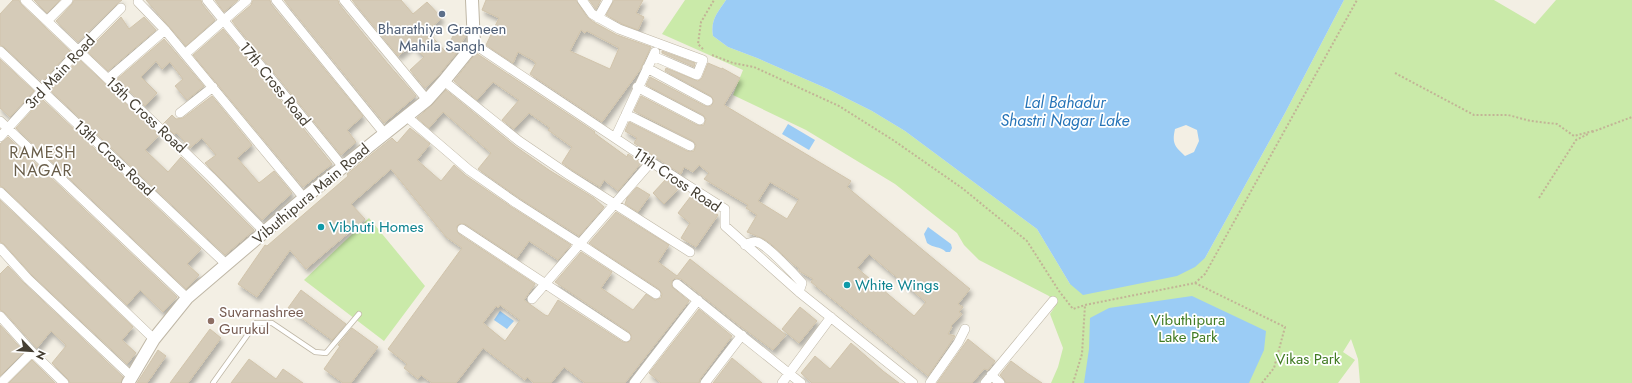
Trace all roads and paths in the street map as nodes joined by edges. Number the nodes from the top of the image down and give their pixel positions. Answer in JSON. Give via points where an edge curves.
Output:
{"nodes":[{"id":1,"x":26,"y":0,"type":"edge"},
{"id":2,"x":68,"y":0,"type":"edge"},
{"id":3,"x":207,"y":0,"type":"edge"},
{"id":4,"x":247,"y":0,"type":"edge"},
{"id":5,"x":276,"y":0,"type":"edge"},
{"id":6,"x":344,"y":0,"type":"edge"},
{"id":7,"x":472,"y":0,"type":"edge"},
{"id":8,"x":582,"y":0,"type":"edge"},
{"id":9,"x":608,"y":0,"type":"edge"},
{"id":10,"x":714,"y":0,"type":"edge"},
{"id":11,"x":1357,"y":0,"type":"edge"},
{"id":12,"x":138,"y":2,"type":"dead end"},
{"id":13,"x":121,"y":8,"type":"dead end"},
{"id":14,"x":598,"y":18,"type":"junction"},
{"id":15,"x":47,"y":21,"type":"junction"},
{"id":16,"x":224,"y":21,"type":"junction"},
{"id":17,"x":165,"y":30,"type":"junction"},
{"id":18,"x":659,"y":43,"type":"junction"},
{"id":19,"x":474,"y":44,"type":"junction"},
{"id":20,"x":0,"y":51,"type":"edge"},
{"id":21,"x":78,"y":52,"type":"junction"},
{"id":22,"x":185,"y":54,"type":"junction"},
{"id":23,"x":653,"y":56,"type":"junction"},
{"id":24,"x":647,"y":68,"type":"junction"},
{"id":25,"x":1395,"y":73,"type":"dead end"},
{"id":26,"x":108,"y":79,"type":"junction"},
{"id":27,"x":444,"y":81,"type":"junction"},
{"id":28,"x":213,"y":87,"type":"junction"},
{"id":29,"x":637,"y":87,"type":"junction"},
{"id":30,"x":42,"y":91,"type":"junction"},
{"id":31,"x":426,"y":100,"type":"junction"},
{"id":32,"x":708,"y":101,"type":"dead end"},
{"id":33,"x":180,"y":113,"type":"dead end"},
{"id":34,"x":626,"y":114,"type":"junction"},
{"id":35,"x":406,"y":116,"type":"junction"},
{"id":36,"x":1632,"y":117,"type":"edge"},
{"id":37,"x":700,"y":120,"type":"dead end"},
{"id":38,"x":0,"y":122,"type":"edge"},
{"id":39,"x":8,"y":129,"type":"junction"},
{"id":40,"x":1593,"y":131,"type":"junction"},
{"id":41,"x":384,"y":134,"type":"junction"},
{"id":42,"x":0,"y":137,"type":"edge"},
{"id":43,"x":615,"y":138,"type":"junction"},
{"id":44,"x":690,"y":146,"type":"dead end"},
{"id":45,"x":651,"y":162,"type":"junction"},
{"id":46,"x":343,"y":167,"type":"junction"},
{"id":47,"x":0,"y":192,"type":"edge"},
{"id":48,"x":304,"y":198,"type":"junction"},
{"id":49,"x":1539,"y":198,"type":"dead end"},
{"id":50,"x":615,"y":204,"type":"junction"},
{"id":51,"x":462,"y":228,"type":"dead end"},
{"id":52,"x":264,"y":233,"type":"junction"},
{"id":53,"x":580,"y":244,"type":"junction"},
{"id":54,"x":0,"y":248,"type":"edge"},
{"id":55,"x":690,"y":252,"type":"dead end"},
{"id":56,"x":227,"y":265,"type":"junction"},
{"id":57,"x":546,"y":283,"type":"junction"},
{"id":58,"x":1195,"y":283,"type":"junction"},
{"id":59,"x":677,"y":284,"type":"dead end"},
{"id":60,"x":656,"y":294,"type":"dead end"},
{"id":61,"x":188,"y":298,"type":"junction"},
{"id":62,"x":532,"y":299,"type":"dead end"},
{"id":63,"x":698,"y":300,"type":"junction"},
{"id":64,"x":1053,"y":301,"type":"dead end"},
{"id":65,"x":1085,"y":305,"type":"junction"},
{"id":66,"x":359,"y":314,"type":"dead end"},
{"id":67,"x":0,"y":316,"type":"edge"},
{"id":68,"x":831,"y":317,"type":"junction"},
{"id":69,"x":965,"y":329,"type":"dead end"},
{"id":70,"x":742,"y":335,"type":"junction"},
{"id":71,"x":626,"y":338,"type":"dead end"},
{"id":72,"x":154,"y":339,"type":"junction"},
{"id":73,"x":32,"y":352,"type":"junction"},
{"id":74,"x":789,"y":374,"type":"junction"},
{"id":75,"x":988,"y":379,"type":"edge"},
{"id":76,"x":130,"y":380,"type":"edge"},
{"id":77,"x":1,"y":383,"type":"edge"},
{"id":78,"x":64,"y":383,"type":"edge"},
{"id":79,"x":213,"y":383,"type":"edge"},
{"id":80,"x":634,"y":383,"type":"edge"},
{"id":81,"x":705,"y":383,"type":"edge"},
{"id":82,"x":782,"y":383,"type":"edge"},
{"id":83,"x":801,"y":383,"type":"edge"},
{"id":84,"x":913,"y":383,"type":"edge"},
{"id":85,"x":930,"y":383,"type":"edge"},
{"id":86,"x":1000,"y":383,"type":"edge"},
{"id":87,"x":1073,"y":383,"type":"edge"},
{"id":88,"x":1262,"y":383,"type":"edge"}],
"edges":[{"from":1,"to":15,"type":"street","name":"15th Cross Road"},
{"from":2,"to":15,"type":"street"},
{"from":3,"to":16,"type":"street","name":"17th Cross Road"},
{"from":4,"to":16,"type":"street"},
{"from":5,"to":41,"type":"street"},
{"from":6,"to":31,"type":"street"},
{"from":7,"to":19,"type":"street"},
{"from":8,"to":14,"type":"street","via":[[588,10]]},
{"from":9,"to":14,"type":"street"},
{"from":10,"to":65,"type":"path","via":[[701,22],[698,44],[708,53],[733,63],[754,67],[839,106],[894,140],[962,188],[1027,241],[1059,292],[1073,309]]},
{"from":11,"to":58,"type":"path","via":[[1205,274]]},
{"from":12,"to":17,"type":"street"},
{"from":13,"to":21,"type":"street","name":"3rd Main Road"},
{"from":14,"to":18,"type":"street","via":[[618,29]]},
{"from":15,"to":21,"type":"street","name":"15th Cross Road"},
{"from":16,"to":22,"type":"street"},
{"from":16,"to":46,"type":"street","name":"17th Cross Road"},
{"from":17,"to":22,"type":"street"},
{"from":17,"to":26,"type":"street"},
{"from":18,"to":23,"type":"street"},
{"from":18,"to":23,"type":"street","via":[[703,60],[698,75]]},
{"from":19,"to":27,"type":"street","name":"Vibuthipura Main Road"},
{"from":19,"to":43,"type":"street","name":"11th Cross Road"},
{"from":20,"to":30,"type":"street","name":"13th Cross Road"},
{"from":21,"to":26,"type":"street","name":"15th Cross Road"},
{"from":21,"to":30,"type":"street","name":"3rd Main Road"},
{"from":22,"to":28,"type":"street"},
{"from":23,"to":24,"type":"street"},
{"from":24,"to":29,"type":"street"},
{"from":24,"to":32,"type":"street"},
{"from":25,"to":40,"type":"path","via":[[1474,115],[1508,115],[1558,124],[1574,136]]},
{"from":26,"to":52,"type":"street","name":"15th Cross Road","via":[[211,177]]},
{"from":27,"to":31,"type":"street","name":"Vibuthipura Main Road"},
{"from":27,"to":50,"type":"street","via":[[518,141]]},
{"from":28,"to":33,"type":"street"},
{"from":28,"to":48,"type":"street"},
{"from":29,"to":34,"type":"street"},
{"from":29,"to":37,"type":"street"},
{"from":30,"to":39,"type":"street","name":"3rd Main Road"},
{"from":30,"to":56,"type":"street","name":"13th Cross Road"},
{"from":31,"to":35,"type":"street","name":"Vibuthipura Main Road"},
{"from":34,"to":43,"type":"street"},
{"from":34,"to":44,"type":"street"},
{"from":35,"to":41,"type":"street","name":"Vibuthipura Main Road"},
{"from":35,"to":53,"type":"street","via":[[469,170]]},
{"from":36,"to":40,"type":"path"},
{"from":38,"to":39,"type":"street"},
{"from":39,"to":42,"type":"street","name":"3rd Main Road"},
{"from":39,"to":61,"type":"street"},
{"from":40,"to":49,"type":"path","via":[[1576,140]]},
{"from":41,"to":46,"type":"street","name":"Vibuthipura Main Road"},
{"from":43,"to":45,"type":"street","name":"11th Cross Road"},
{"from":45,"to":50,"type":"street"},
{"from":45,"to":68,"type":"street","name":"11th Cross Road","via":[[725,209],[725,226]]},
{"from":46,"to":48,"type":"street","name":"Vibuthipura Main Road"},
{"from":47,"to":72,"type":"street"},
{"from":48,"to":52,"type":"street","name":"Vibuthipura Main Road"},
{"from":50,"to":53,"type":"street"},
{"from":50,"to":55,"type":"street"},
{"from":51,"to":57,"type":"street"},
{"from":52,"to":56,"type":"street","name":"Vibuthipura Main Road"},
{"from":53,"to":57,"type":"street"},
{"from":53,"to":60,"type":"street"},
{"from":54,"to":76,"type":"street"},
{"from":56,"to":61,"type":"street","name":"Vibuthipura Main Road"},
{"from":57,"to":62,"type":"street"},
{"from":57,"to":71,"type":"street"},
{"from":58,"to":65,"type":"path"},
{"from":58,"to":88,"type":"path","via":[[1285,327],[1274,368]]},
{"from":59,"to":63,"type":"street"},
{"from":61,"to":72,"type":"street","name":"Vibuthipura Main Road"},
{"from":63,"to":70,"type":"street"},
{"from":63,"to":80,"type":"street"},
{"from":64,"to":75,"type":"street"},
{"from":65,"to":87,"type":"path","via":[[1082,354]]},
{"from":66,"to":79,"type":"lane","via":[[326,353],[314,352],[272,323],[256,323]]},
{"from":67,"to":73,"type":"street"},
{"from":68,"to":74,"type":"street"},
{"from":68,"to":84,"type":"street","name":"11th Cross Road"},
{"from":69,"to":85,"type":"street"},
{"from":70,"to":74,"type":"street"},
{"from":70,"to":81,"type":"street"},
{"from":72,"to":76,"type":"street","name":"Vibuthipura Main Road"},
{"from":73,"to":77,"type":"street"},
{"from":73,"to":78,"type":"street"},
{"from":74,"to":82,"type":"street"},
{"from":74,"to":83,"type":"street"},
{"from":75,"to":86,"type":"street"}]}
